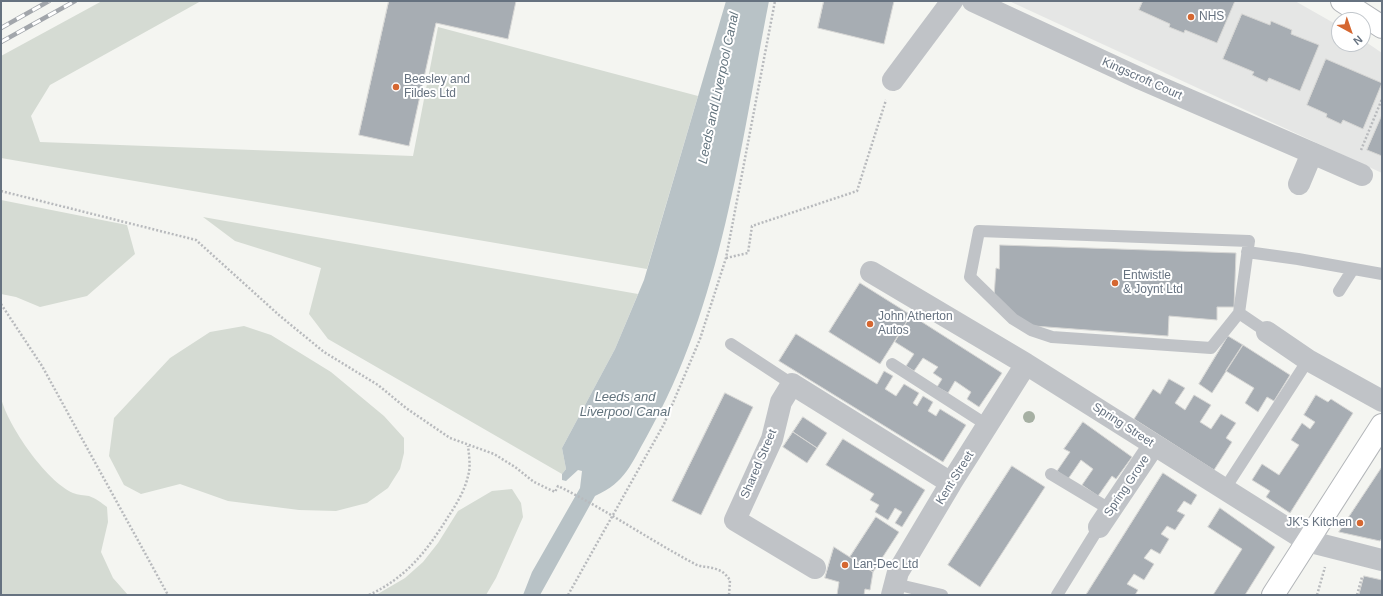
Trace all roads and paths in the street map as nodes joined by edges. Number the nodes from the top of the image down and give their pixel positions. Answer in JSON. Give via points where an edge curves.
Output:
{"nodes":[{"id":1,"x":775,"y":1,"type":"edge"},
{"id":2,"x":952,"y":1,"type":"edge"},
{"id":3,"x":973,"y":1,"type":"edge"},
{"id":4,"x":1342,"y":1,"type":"edge"},
{"id":5,"x":1382,"y":27,"type":"edge"},
{"id":6,"x":893,"y":80,"type":"joint"},
{"id":7,"x":1382,"y":99,"type":"edge"},
{"id":8,"x":1312,"y":154,"type":"junction"},
{"id":9,"x":1357,"y":173,"type":"joint"},
{"id":10,"x":1299,"y":184,"type":"dead end"},
{"id":11,"x":1,"y":191,"type":"edge"},
{"id":12,"x":1247,"y":252,"type":"junction"},
{"id":13,"x":726,"y":258,"type":"junction"},
{"id":14,"x":1353,"y":269,"type":"junction"},
{"id":15,"x":871,"y":272,"type":"dead end"},
{"id":16,"x":1382,"y":274,"type":"edge"},
{"id":17,"x":1339,"y":291,"type":"dead end"},
{"id":18,"x":1,"y":304,"type":"edge"},
{"id":19,"x":1239,"y":313,"type":"junction"},
{"id":20,"x":1267,"y":332,"type":"joint"},
{"id":21,"x":731,"y":344,"type":"dead end"},
{"id":22,"x":1308,"y":360,"type":"junction"},
{"id":23,"x":892,"y":364,"type":"dead end"},
{"id":24,"x":1026,"y":364,"type":"junction"},
{"id":25,"x":792,"y":384,"type":"junction"},
{"id":26,"x":1382,"y":401,"type":"edge"},
{"id":27,"x":1382,"y":424,"type":"edge"},
{"id":28,"x":987,"y":425,"type":"junction"},
{"id":29,"x":1154,"y":445,"type":"junction"},
{"id":30,"x":468,"y":446,"type":"junction"},
{"id":31,"x":1051,"y":474,"type":"dead end"},
{"id":32,"x":951,"y":483,"type":"junction"},
{"id":33,"x":1224,"y":490,"type":"junction"},
{"id":34,"x":613,"y":515,"type":"junction"},
{"id":35,"x":1105,"y":519,"type":"junction"},
{"id":36,"x":1308,"y":541,"type":"junction"},
{"id":37,"x":1331,"y":548,"type":"junction"},
{"id":38,"x":1382,"y":560,"type":"edge"},
{"id":39,"x":815,"y":568,"type":"dead end"},
{"id":40,"x":893,"y":589,"type":"edge"},
{"id":41,"x":168,"y":595,"type":"edge"},
{"id":42,"x":369,"y":595,"type":"edge"},
{"id":43,"x":568,"y":595,"type":"edge"},
{"id":44,"x":729,"y":595,"type":"edge"},
{"id":45,"x":942,"y":595,"type":"edge"},
{"id":46,"x":1057,"y":595,"type":"edge"},
{"id":47,"x":1273,"y":595,"type":"edge"},
{"id":48,"x":1317,"y":595,"type":"edge"}],
"edges":[{"from":1,"to":13,"type":"path"},
{"from":2,"to":6,"type":"street"},
{"from":3,"to":8,"type":"street","name":"Kingscroft Court"},
{"from":4,"to":5,"type":"main road"},
{"from":6,"to":13,"type":"path","via":[[857,191],[752,226],[748,253]]},
{"from":7,"to":9,"type":"path"},
{"from":8,"to":9,"type":"street","name":"Kingscroft Court"},
{"from":8,"to":10,"type":"street"},
{"from":11,"to":30,"type":"path","via":[[196,240],[324,352],[378,385],[450,438]]},
{"from":12,"to":14,"type":"lane"},
{"from":12,"to":19,"type":"lane"},
{"from":12,"to":19,"type":"lane","via":[[1249,240],[979,231],[970,277],[1013,319],[1031,330],[1052,337],[1211,348]]},
{"from":13,"to":34,"type":"path","via":[[700,339],[664,424]]},
{"from":14,"to":16,"type":"lane"},
{"from":14,"to":17,"type":"lane"},
{"from":15,"to":24,"type":"street","name":"Spring Street"},
{"from":18,"to":41,"type":"path","via":[[42,366]]},
{"from":19,"to":20,"type":"lane"},
{"from":20,"to":22,"type":"street"},
{"from":21,"to":25,"type":"lane"},
{"from":22,"to":26,"type":"street"},
{"from":22,"to":33,"type":"lane"},
{"from":23,"to":28,"type":"lane"},
{"from":24,"to":28,"type":"street","name":"Kent Street"},
{"from":24,"to":29,"type":"street","name":"Spring Street"},
{"from":25,"to":32,"type":"street"},
{"from":25,"to":39,"type":"street","name":"Shared Street","via":[[781,402],[772,439],[735,520]]},
{"from":27,"to":36,"type":"main road"},
{"from":28,"to":32,"type":"street","name":"Kent Street"},
{"from":29,"to":33,"type":"street","name":"Spring Street"},
{"from":29,"to":35,"type":"street","name":"Spring Grove"},
{"from":30,"to":34,"type":"path","via":[[494,454],[534,482],[555,492],[558,486]]},
{"from":30,"to":42,"type":"path","via":[[469,476],[440,529],[408,570]]},
{"from":31,"to":35,"type":"lane"},
{"from":32,"to":40,"type":"street","name":"Kent Street","via":[[898,572]]},
{"from":33,"to":36,"type":"street","name":"Spring Street"},
{"from":34,"to":43,"type":"path"},
{"from":34,"to":44,"type":"path","via":[[696,565],[719,570],[730,580]]},
{"from":35,"to":46,"type":"lane"},
{"from":36,"to":37,"type":"street","name":"Spring Street"},
{"from":36,"to":47,"type":"main road"},
{"from":37,"to":38,"type":"street","name":"Spring Street"},
{"from":37,"to":48,"type":"path"},
{"from":40,"to":45,"type":"lane"}]}
